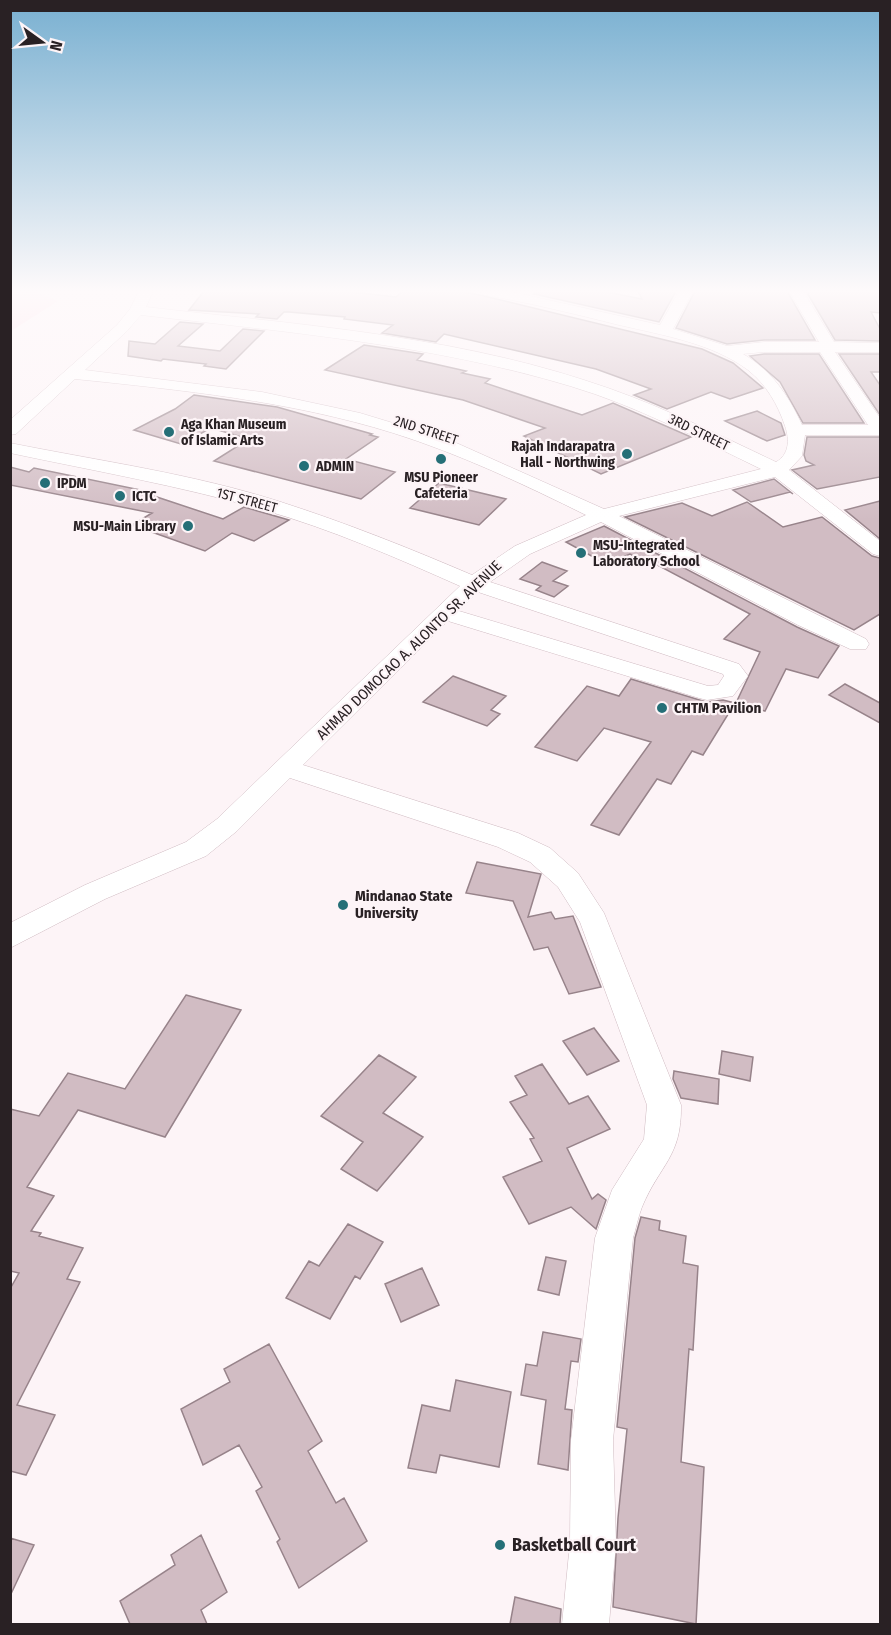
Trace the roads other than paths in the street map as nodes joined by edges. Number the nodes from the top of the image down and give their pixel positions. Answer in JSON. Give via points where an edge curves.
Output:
{"nodes":[{"id":1,"x":80,"y":367,"type":"edge"},
{"id":2,"x":525,"y":367,"type":"edge"},
{"id":3,"x":754,"y":367,"type":"edge"},
{"id":4,"x":840,"y":367,"type":"edge"},
{"id":5,"x":76,"y":371,"type":"junction"},
{"id":6,"x":10,"y":430,"type":"edge"},
{"id":7,"x":796,"y":430,"type":"junction"},
{"id":8,"x":880,"y":430,"type":"edge"},
{"id":9,"x":10,"y":448,"type":"edge"},
{"id":10,"x":775,"y":469,"type":"junction"},
{"id":11,"x":611,"y":514,"type":"junction"},
{"id":12,"x":880,"y":550,"type":"edge"},
{"id":13,"x":474,"y":584,"type":"junction"},
{"id":14,"x":444,"y":613,"type":"junction"},
{"id":15,"x":858,"y":644,"type":"dead end"},
{"id":16,"x":285,"y":768,"type":"junction"},
{"id":17,"x":10,"y":937,"type":"edge"},
{"id":18,"x":586,"y":1624,"type":"edge"}],
"edges":[{"from":1,"to":5,"type":"street"},
{"from":2,"to":10,"type":"street","name":"3RD STREET","via":[[657,412]]},
{"from":3,"to":7,"type":"street","via":[[776,388]]},
{"from":4,"to":8,"type":"street"},
{"from":5,"to":6,"type":"street"},
{"from":5,"to":11,"type":"street","name":"2ND STREET","via":[[298,402],[444,444]]},
{"from":7,"to":8,"type":"street"},
{"from":7,"to":10,"type":"street","name":"AHMAD DOMOCAO A. ALONTO SR. AVENUE","via":[[792,459]]},
{"from":9,"to":13,"type":"street","name":"1ST STREET","via":[[273,506],[396,550]]},
{"from":10,"to":11,"type":"street","name":"AHMAD DOMOCAO A. ALONTO SR. AVENUE"},
{"from":10,"to":12,"type":"street","name":"3RD STREET"},
{"from":11,"to":13,"type":"street","name":"AHMAD DOMOCAO A. ALONTO SR. AVENUE","via":[[522,549],[499,562]]},
{"from":11,"to":15,"type":"street","name":"2ND STREET","via":[[744,590]]},
{"from":13,"to":14,"type":"street","name":"AHMAD DOMOCAO A. ALONTO SR. AVENUE"},
{"from":13,"to":14,"type":"street","name":"1ST STREET","via":[[721,665],[736,676],[725,691],[707,693]]},
{"from":14,"to":16,"type":"street","name":"AHMAD DOMOCAO A. ALONTO SR. AVENUE"},
{"from":16,"to":17,"type":"street","name":"AHMAD DOMOCAO A. ALONTO SR. AVENUE","via":[[227,825],[196,849],[95,892]]},
{"from":16,"to":18,"type":"street","via":[[508,840],[540,855],[568,880],[594,921],[664,1105],[660,1143],[625,1202],[614,1238],[592,1440],[593,1543]]}]}
